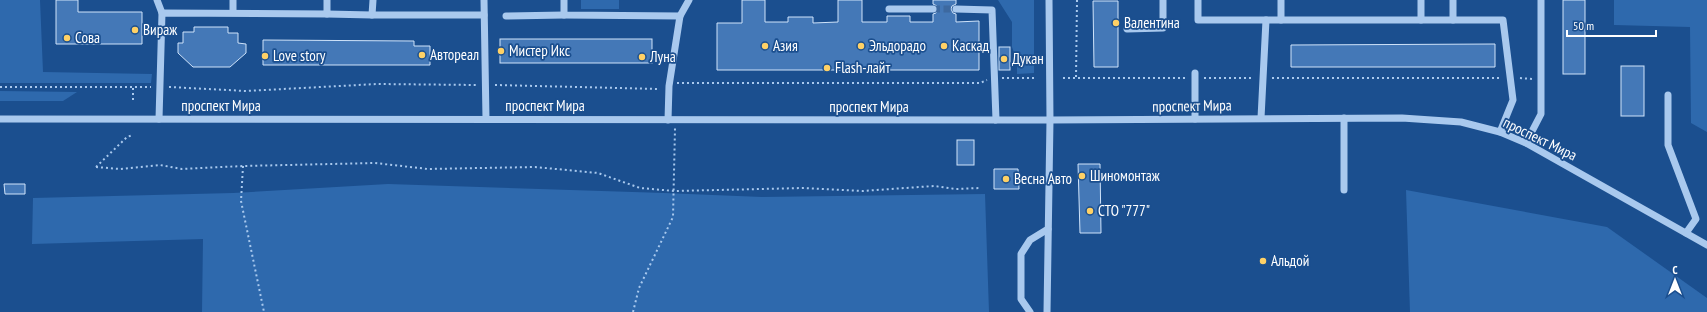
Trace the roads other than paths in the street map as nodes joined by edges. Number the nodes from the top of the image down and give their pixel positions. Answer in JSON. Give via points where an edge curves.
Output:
{"nodes":[{"id":1,"x":157,"y":0,"type":"edge"},
{"id":2,"x":233,"y":0,"type":"edge"},
{"id":3,"x":327,"y":0,"type":"edge"},
{"id":4,"x":372,"y":0,"type":"edge"},
{"id":5,"x":484,"y":0,"type":"edge"},
{"id":6,"x":564,"y":0,"type":"edge"},
{"id":7,"x":689,"y":0,"type":"edge"},
{"id":8,"x":1050,"y":0,"type":"edge"},
{"id":9,"x":1163,"y":0,"type":"edge"},
{"id":10,"x":1198,"y":0,"type":"edge"},
{"id":11,"x":1281,"y":0,"type":"edge"},
{"id":12,"x":1421,"y":0,"type":"edge"},
{"id":13,"x":1452,"y":0,"type":"edge"},
{"id":14,"x":1541,"y":0,"type":"edge"},
{"id":15,"x":889,"y":9,"type":"dead end"},
{"id":16,"x":933,"y":9,"type":"tunnel mouth"},
{"id":17,"x":956,"y":9,"type":"tunnel mouth"},
{"id":18,"x":233,"y":12,"type":"junction"},
{"id":19,"x":162,"y":13,"type":"junction"},
{"id":20,"x":327,"y":14,"type":"junction"},
{"id":21,"x":372,"y":15,"type":"junction"},
{"id":22,"x":484,"y":16,"type":"junction"},
{"id":23,"x":506,"y":16,"type":"dead end"},
{"id":24,"x":564,"y":16,"type":"junction"},
{"id":25,"x":680,"y":16,"type":"junction"},
{"id":26,"x":1266,"y":20,"type":"junction"},
{"id":27,"x":1281,"y":20,"type":"junction"},
{"id":28,"x":1421,"y":20,"type":"junction"},
{"id":29,"x":1452,"y":20,"type":"junction"},
{"id":30,"x":1127,"y":29,"type":"dead end"},
{"id":31,"x":1195,"y":76,"type":"road end"},
{"id":32,"x":1668,"y":94,"type":"dead end"},
{"id":33,"x":1261,"y":118,"type":"junction"},
{"id":34,"x":1344,"y":118,"type":"junction"},
{"id":35,"x":0,"y":119,"type":"edge"},
{"id":36,"x":159,"y":119,"type":"junction"},
{"id":37,"x":486,"y":119,"type":"junction"},
{"id":38,"x":1195,"y":119,"type":"junction"},
{"id":39,"x":672,"y":120,"type":"junction"},
{"id":40,"x":996,"y":120,"type":"junction"},
{"id":41,"x":1050,"y":120,"type":"junction"},
{"id":42,"x":1500,"y":132,"type":"junction"},
{"id":43,"x":1526,"y":143,"type":"junction"},
{"id":44,"x":1344,"y":190,"type":"dead end"},
{"id":45,"x":1048,"y":229,"type":"junction"},
{"id":46,"x":1686,"y":233,"type":"junction"},
{"id":47,"x":1707,"y":245,"type":"edge"},
{"id":48,"x":1030,"y":312,"type":"edge"},
{"id":49,"x":1047,"y":312,"type":"edge"}],
"edges":[{"from":1,"to":19,"type":"street"},
{"from":2,"to":18,"type":"street"},
{"from":3,"to":20,"type":"street"},
{"from":4,"to":21,"type":"street"},
{"from":5,"to":22,"type":"street"},
{"from":6,"to":24,"type":"street"},
{"from":7,"to":25,"type":"street"},
{"from":8,"to":41,"type":"street"},
{"from":9,"to":30,"type":"street","via":[[1163,28]]},
{"from":10,"to":26,"type":"street","via":[[1198,20]]},
{"from":11,"to":27,"type":"street"},
{"from":12,"to":28,"type":"street"},
{"from":13,"to":29,"type":"street"},
{"from":14,"to":43,"type":"street","via":[[1541,114]]},
{"from":15,"to":16,"type":"street"},
{"from":17,"to":40,"type":"street","via":[[992,10]]},
{"from":18,"to":19,"type":"street"},
{"from":18,"to":20,"type":"street"},
{"from":19,"to":36,"type":"street"},
{"from":20,"to":21,"type":"street"},
{"from":21,"to":22,"type":"street"},
{"from":22,"to":37,"type":"street"},
{"from":23,"to":24,"type":"street"},
{"from":24,"to":25,"type":"street"},
{"from":25,"to":39,"type":"street","via":[[669,86]]},
{"from":26,"to":27,"type":"street"},
{"from":26,"to":33,"type":"street"},
{"from":27,"to":28,"type":"street"},
{"from":28,"to":29,"type":"street"},
{"from":29,"to":42,"type":"street","via":[[1503,20],[1513,100]]},
{"from":31,"to":38,"type":"street"},
{"from":32,"to":46,"type":"street","via":[[1668,145],[1696,219]]},
{"from":33,"to":34,"type":"street","name":"проспект Мира"},
{"from":33,"to":38,"type":"street","name":"проспект Мира"},
{"from":34,"to":42,"type":"street","name":"проспект Мира","via":[[1461,122]]},
{"from":34,"to":44,"type":"street"},
{"from":35,"to":36,"type":"street","name":"проспект Мира"},
{"from":36,"to":37,"type":"street","name":"проспект Мира"},
{"from":37,"to":39,"type":"street","name":"проспект Мира"},
{"from":38,"to":41,"type":"street","name":"проспект Мира"},
{"from":39,"to":40,"type":"street","name":"проспект Мира"},
{"from":40,"to":41,"type":"street","name":"проспект Мира"},
{"from":41,"to":45,"type":"street"},
{"from":42,"to":43,"type":"street","name":"проспект Мира"},
{"from":43,"to":46,"type":"street","name":"проспект Мира"},
{"from":45,"to":48,"type":"street","via":[[1030,240],[1021,254],[1021,299]]},
{"from":45,"to":49,"type":"street"},
{"from":46,"to":47,"type":"street","name":"проспект Мира"}]}
